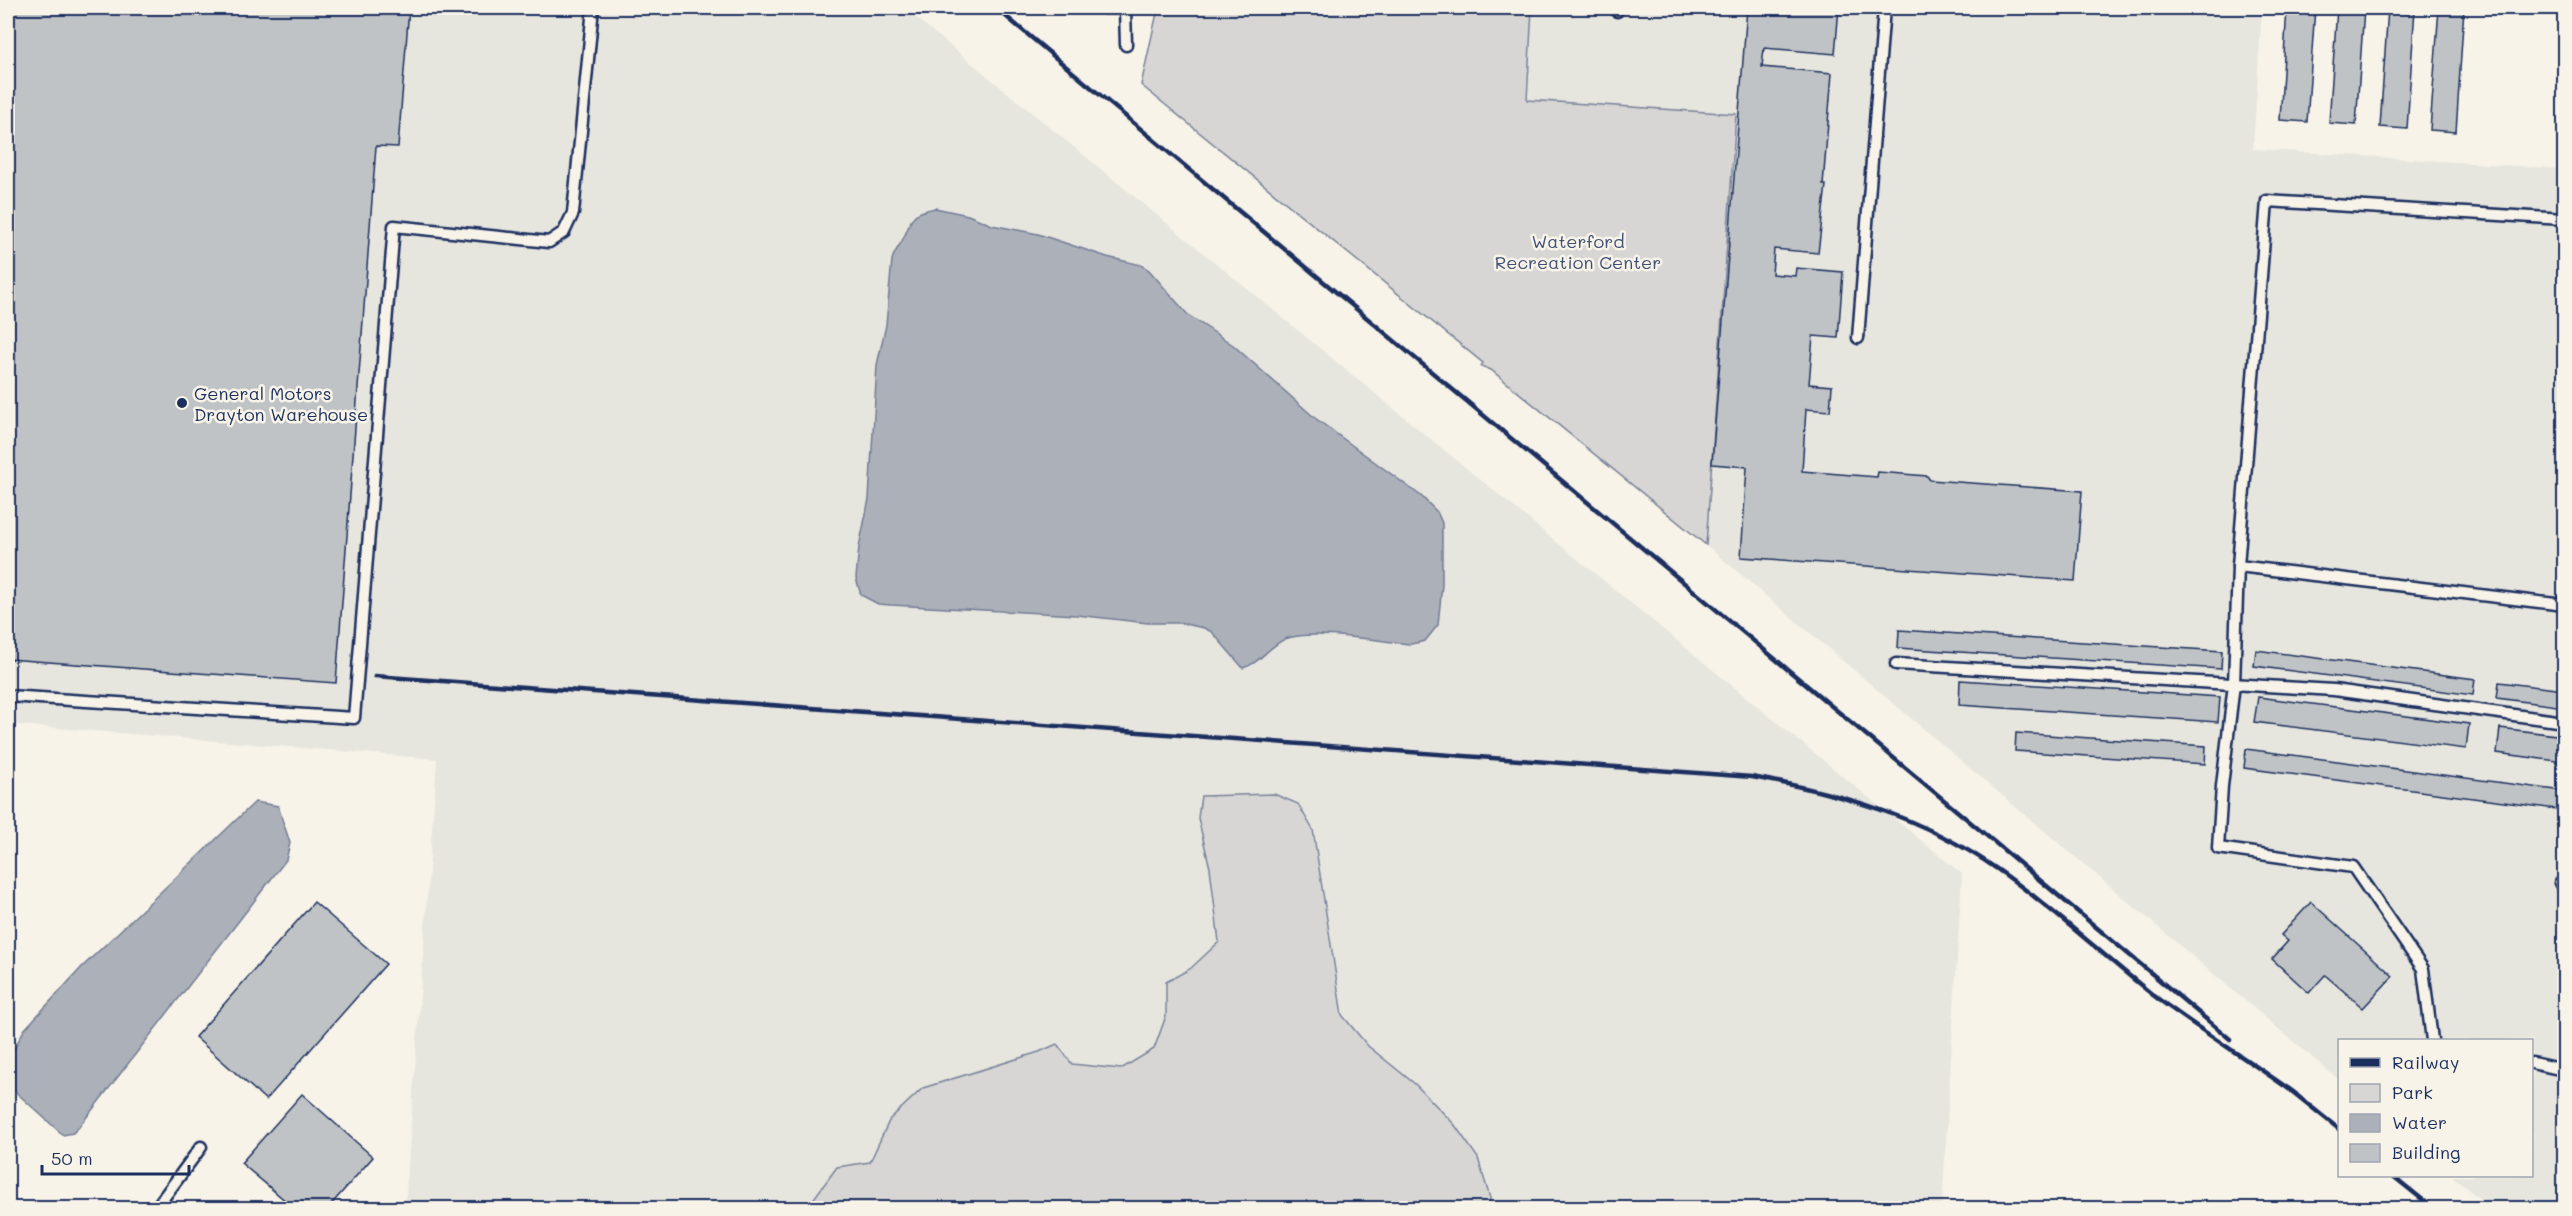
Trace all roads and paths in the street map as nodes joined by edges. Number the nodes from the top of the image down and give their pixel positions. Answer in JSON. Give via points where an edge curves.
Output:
{"nodes":[{"id":1,"x":593,"y":8,"type":"edge"},
{"id":2,"x":1104,"y":8,"type":"edge"},
{"id":3,"x":1125,"y":8,"type":"edge"},
{"id":4,"x":1884,"y":8,"type":"edge"},
{"id":5,"x":1125,"y":45,"type":"dead end"},
{"id":6,"x":2565,"y":219,"type":"edge"},
{"id":7,"x":1858,"y":338,"type":"dead end"},
{"id":8,"x":2238,"y":566,"type":"junction"},
{"id":9,"x":2565,"y":605,"type":"edge"},
{"id":10,"x":1896,"y":664,"type":"dead end"},
{"id":11,"x":2234,"y":684,"type":"junction"},
{"id":12,"x":8,"y":696,"type":"edge"},
{"id":13,"x":2565,"y":722,"type":"edge"},
{"id":14,"x":2432,"y":1039,"type":"edge"},
{"id":15,"x":2533,"y":1063,"type":"edge"},
{"id":16,"x":2565,"y":1070,"type":"edge"},
{"id":17,"x":201,"y":1147,"type":"dead end"},
{"id":18,"x":156,"y":1209,"type":"edge"}],
"edges":[{"from":1,"to":12,"type":"lane","via":[[573,213],[564,232],[549,242],[394,226],[354,718]]},
{"from":2,"to":3,"type":"lane"},
{"from":3,"to":5,"type":"lane"},
{"from":4,"to":7,"type":"lane"},
{"from":6,"to":8,"type":"lane","via":[[2267,201]]},
{"from":8,"to":9,"type":"lane"},
{"from":8,"to":11,"type":"lane"},
{"from":10,"to":11,"type":"lane"},
{"from":11,"to":13,"type":"lane","via":[[2334,690]]},
{"from":11,"to":14,"type":"lane","via":[[2218,848],[2353,867],[2423,969]]},
{"from":15,"to":16,"type":"lane"},
{"from":17,"to":18,"type":"lane"}]}
